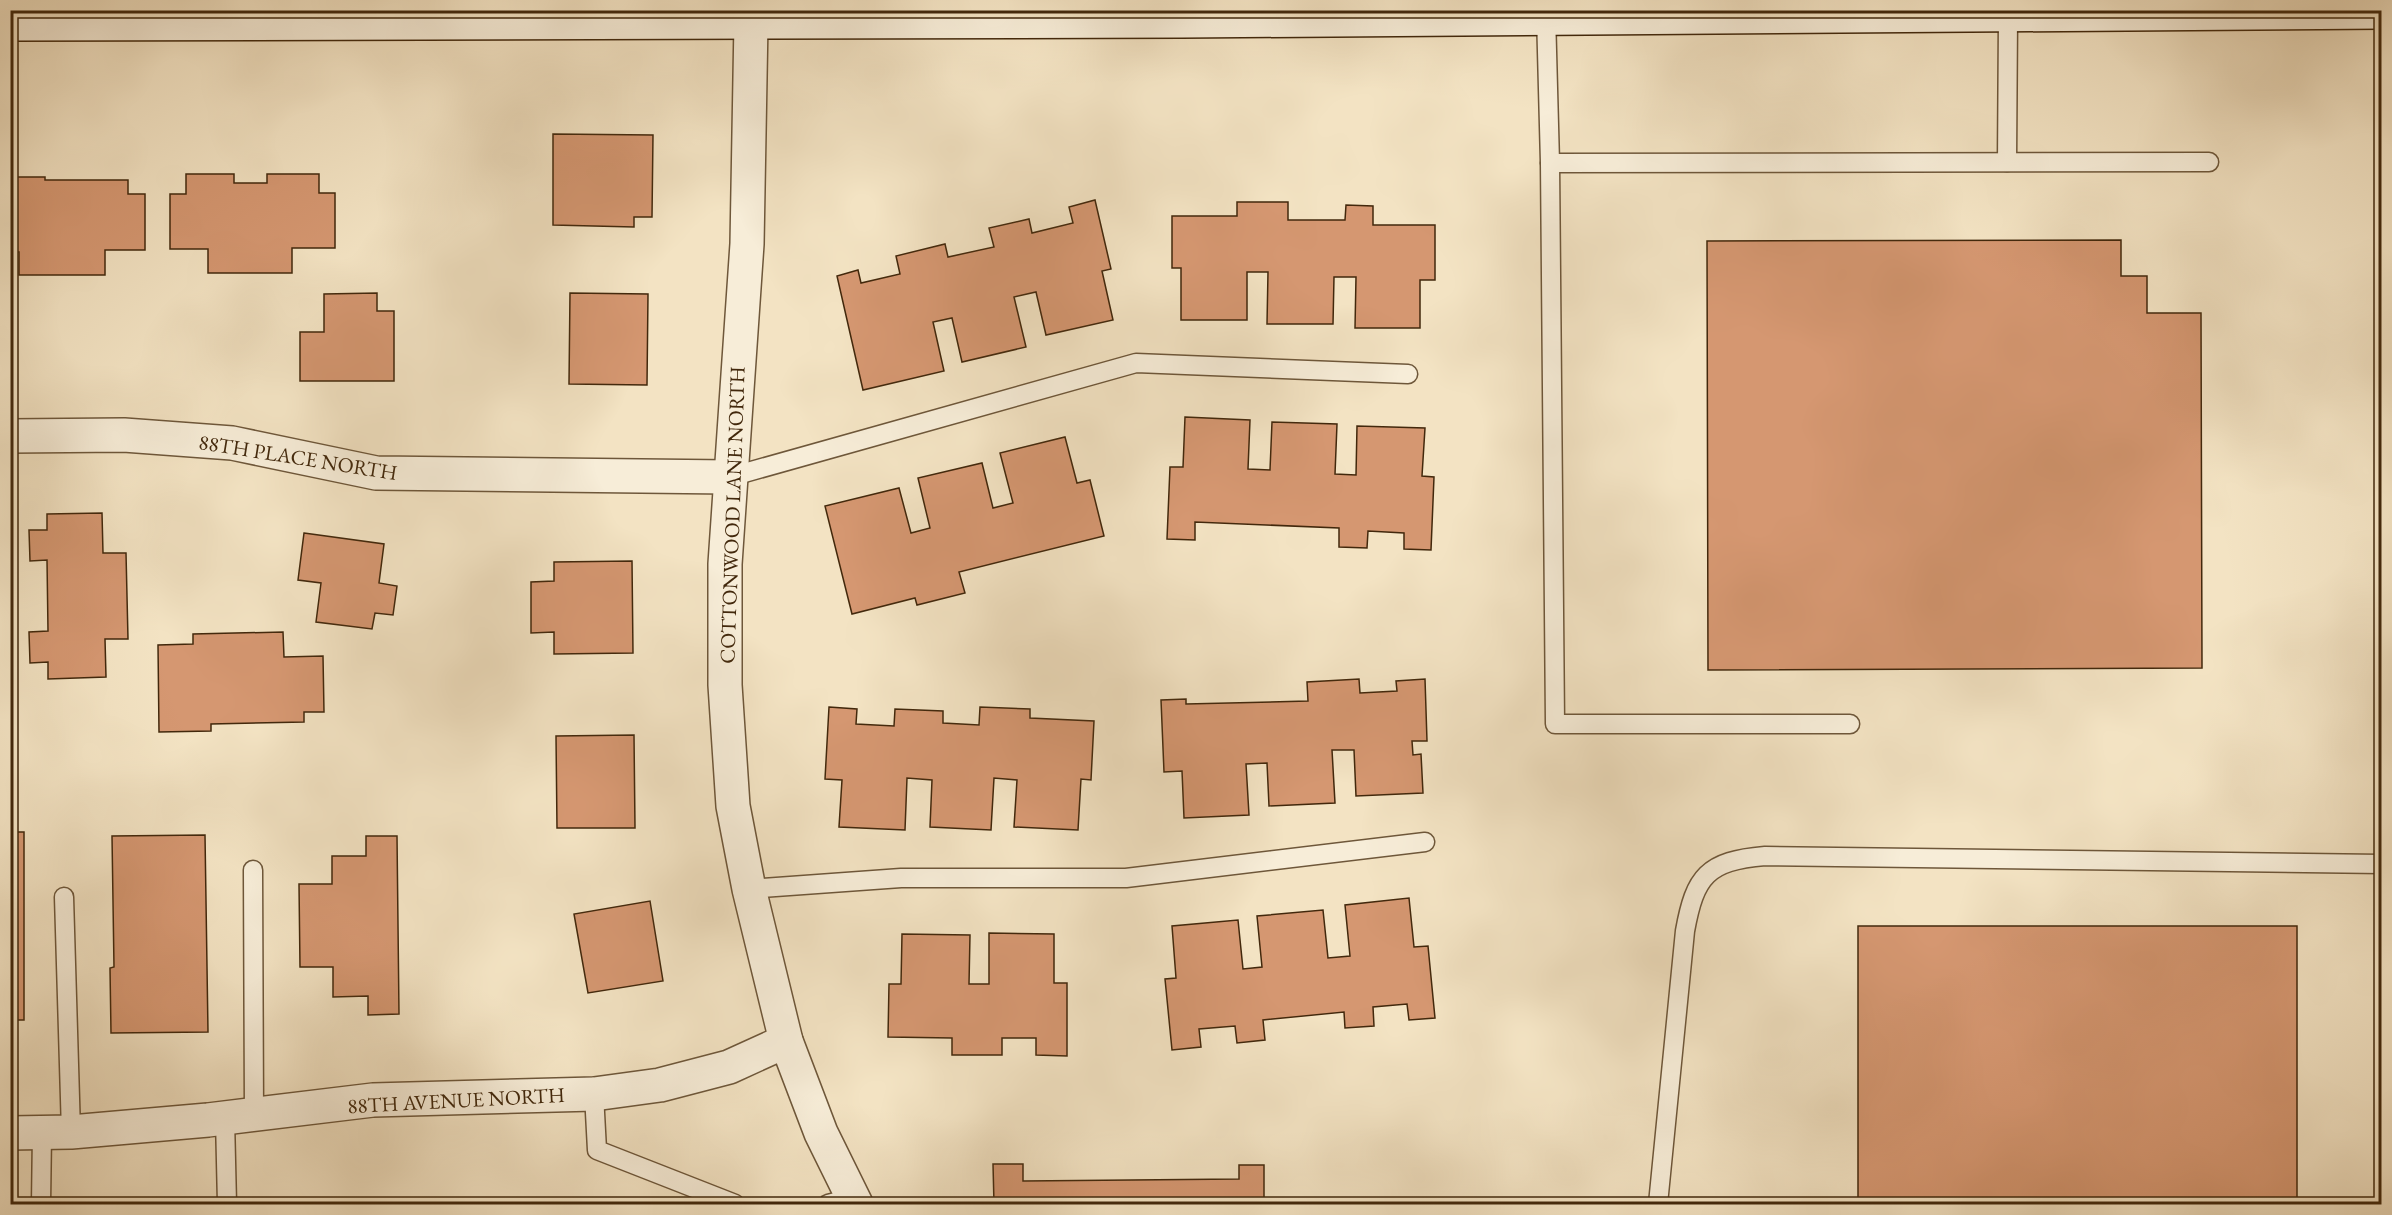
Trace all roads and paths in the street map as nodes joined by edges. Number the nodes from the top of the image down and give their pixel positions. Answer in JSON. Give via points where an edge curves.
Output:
{"nodes":[{"id":1,"x":2382,"y":12,"type":"edge"},
{"id":2,"x":1300,"y":15,"type":"edge"},
{"id":3,"x":1546,"y":15,"type":"edge"},
{"id":4,"x":518,"y":16,"type":"edge"},
{"id":5,"x":2008,"y":17,"type":"junction"},
{"id":6,"x":751,"y":22,"type":"junction"},
{"id":7,"x":10,"y":24,"type":"edge"},
{"id":8,"x":2007,"y":162,"type":"junction"},
{"id":9,"x":2209,"y":162,"type":"dead end"},
{"id":10,"x":1550,"y":163,"type":"junction"},
{"id":11,"x":1408,"y":374,"type":"dead end"},
{"id":12,"x":10,"y":436,"type":"edge"},
{"id":13,"x":730,"y":477,"type":"junction"},
{"id":14,"x":1850,"y":724,"type":"dead end"},
{"id":15,"x":1425,"y":842,"type":"dead end"},
{"id":16,"x":2382,"y":864,"type":"edge"},
{"id":17,"x":253,"y":870,"type":"dead end"},
{"id":18,"x":749,"y":889,"type":"junction"},
{"id":19,"x":64,"y":897,"type":"dead end"},
{"id":20,"x":786,"y":1041,"type":"junction"},
{"id":21,"x":594,"y":1094,"type":"junction"},
{"id":22,"x":239,"y":1117,"type":"junction"},
{"id":23,"x":41,"y":1132,"type":"edge"},
{"id":24,"x":845,"y":1202,"type":"edge"},
{"id":25,"x":41,"y":1204,"type":"edge"},
{"id":26,"x":227,"y":1204,"type":"edge"},
{"id":27,"x":735,"y":1204,"type":"edge"},
{"id":28,"x":1658,"y":1204,"type":"edge"}],
"edges":[{"from":1,"to":5,"type":"street"},
{"from":2,"to":3,"type":"street"},
{"from":2,"to":6,"type":"street"},
{"from":3,"to":5,"type":"street"},
{"from":3,"to":10,"type":"lane"},
{"from":4,"to":6,"type":"street"},
{"from":4,"to":7,"type":"street"},
{"from":5,"to":8,"type":"lane"},
{"from":6,"to":13,"type":"street","name":"COTTONWOOD LANE NORTH","via":[[747,244]]},
{"from":8,"to":9,"type":"lane"},
{"from":8,"to":10,"type":"lane"},
{"from":10,"to":14,"type":"lane","via":[[1555,724]]},
{"from":11,"to":13,"type":"lane","via":[[1136,363]]},
{"from":12,"to":13,"type":"street","name":"88TH PLACE NORTH","via":[[124,435],[232,443],[376,473]]},
{"from":13,"to":18,"type":"street","name":"COTTONWOOD LANE NORTH","via":[[725,685],[733,806]]},
{"from":15,"to":18,"type":"lane","via":[[1126,878],[901,878]]},
{"from":16,"to":28,"type":"lane","via":[[1765,856],[1737,858],[1713,868],[1690,901],[1685,931]]},
{"from":17,"to":22,"type":"lane"},
{"from":18,"to":20,"type":"street","name":"COTTONWOOD LANE NORTH"},
{"from":19,"to":23,"type":"lane"},
{"from":20,"to":21,"type":"street","name":"88TH AVENUE NORTH","via":[[729,1067],[660,1085]]},
{"from":20,"to":24,"type":"street","name":"COTTONWOOD LANE NORTH"},
{"from":21,"to":22,"type":"street","name":"88TH AVENUE NORTH","via":[[372,1100]]},
{"from":21,"to":27,"type":"lane","via":[[597,1150]]},
{"from":22,"to":23,"type":"street","name":"88TH AVENUE NORTH"},
{"from":22,"to":26,"type":"lane"},
{"from":23,"to":25,"type":"lane"}]}
